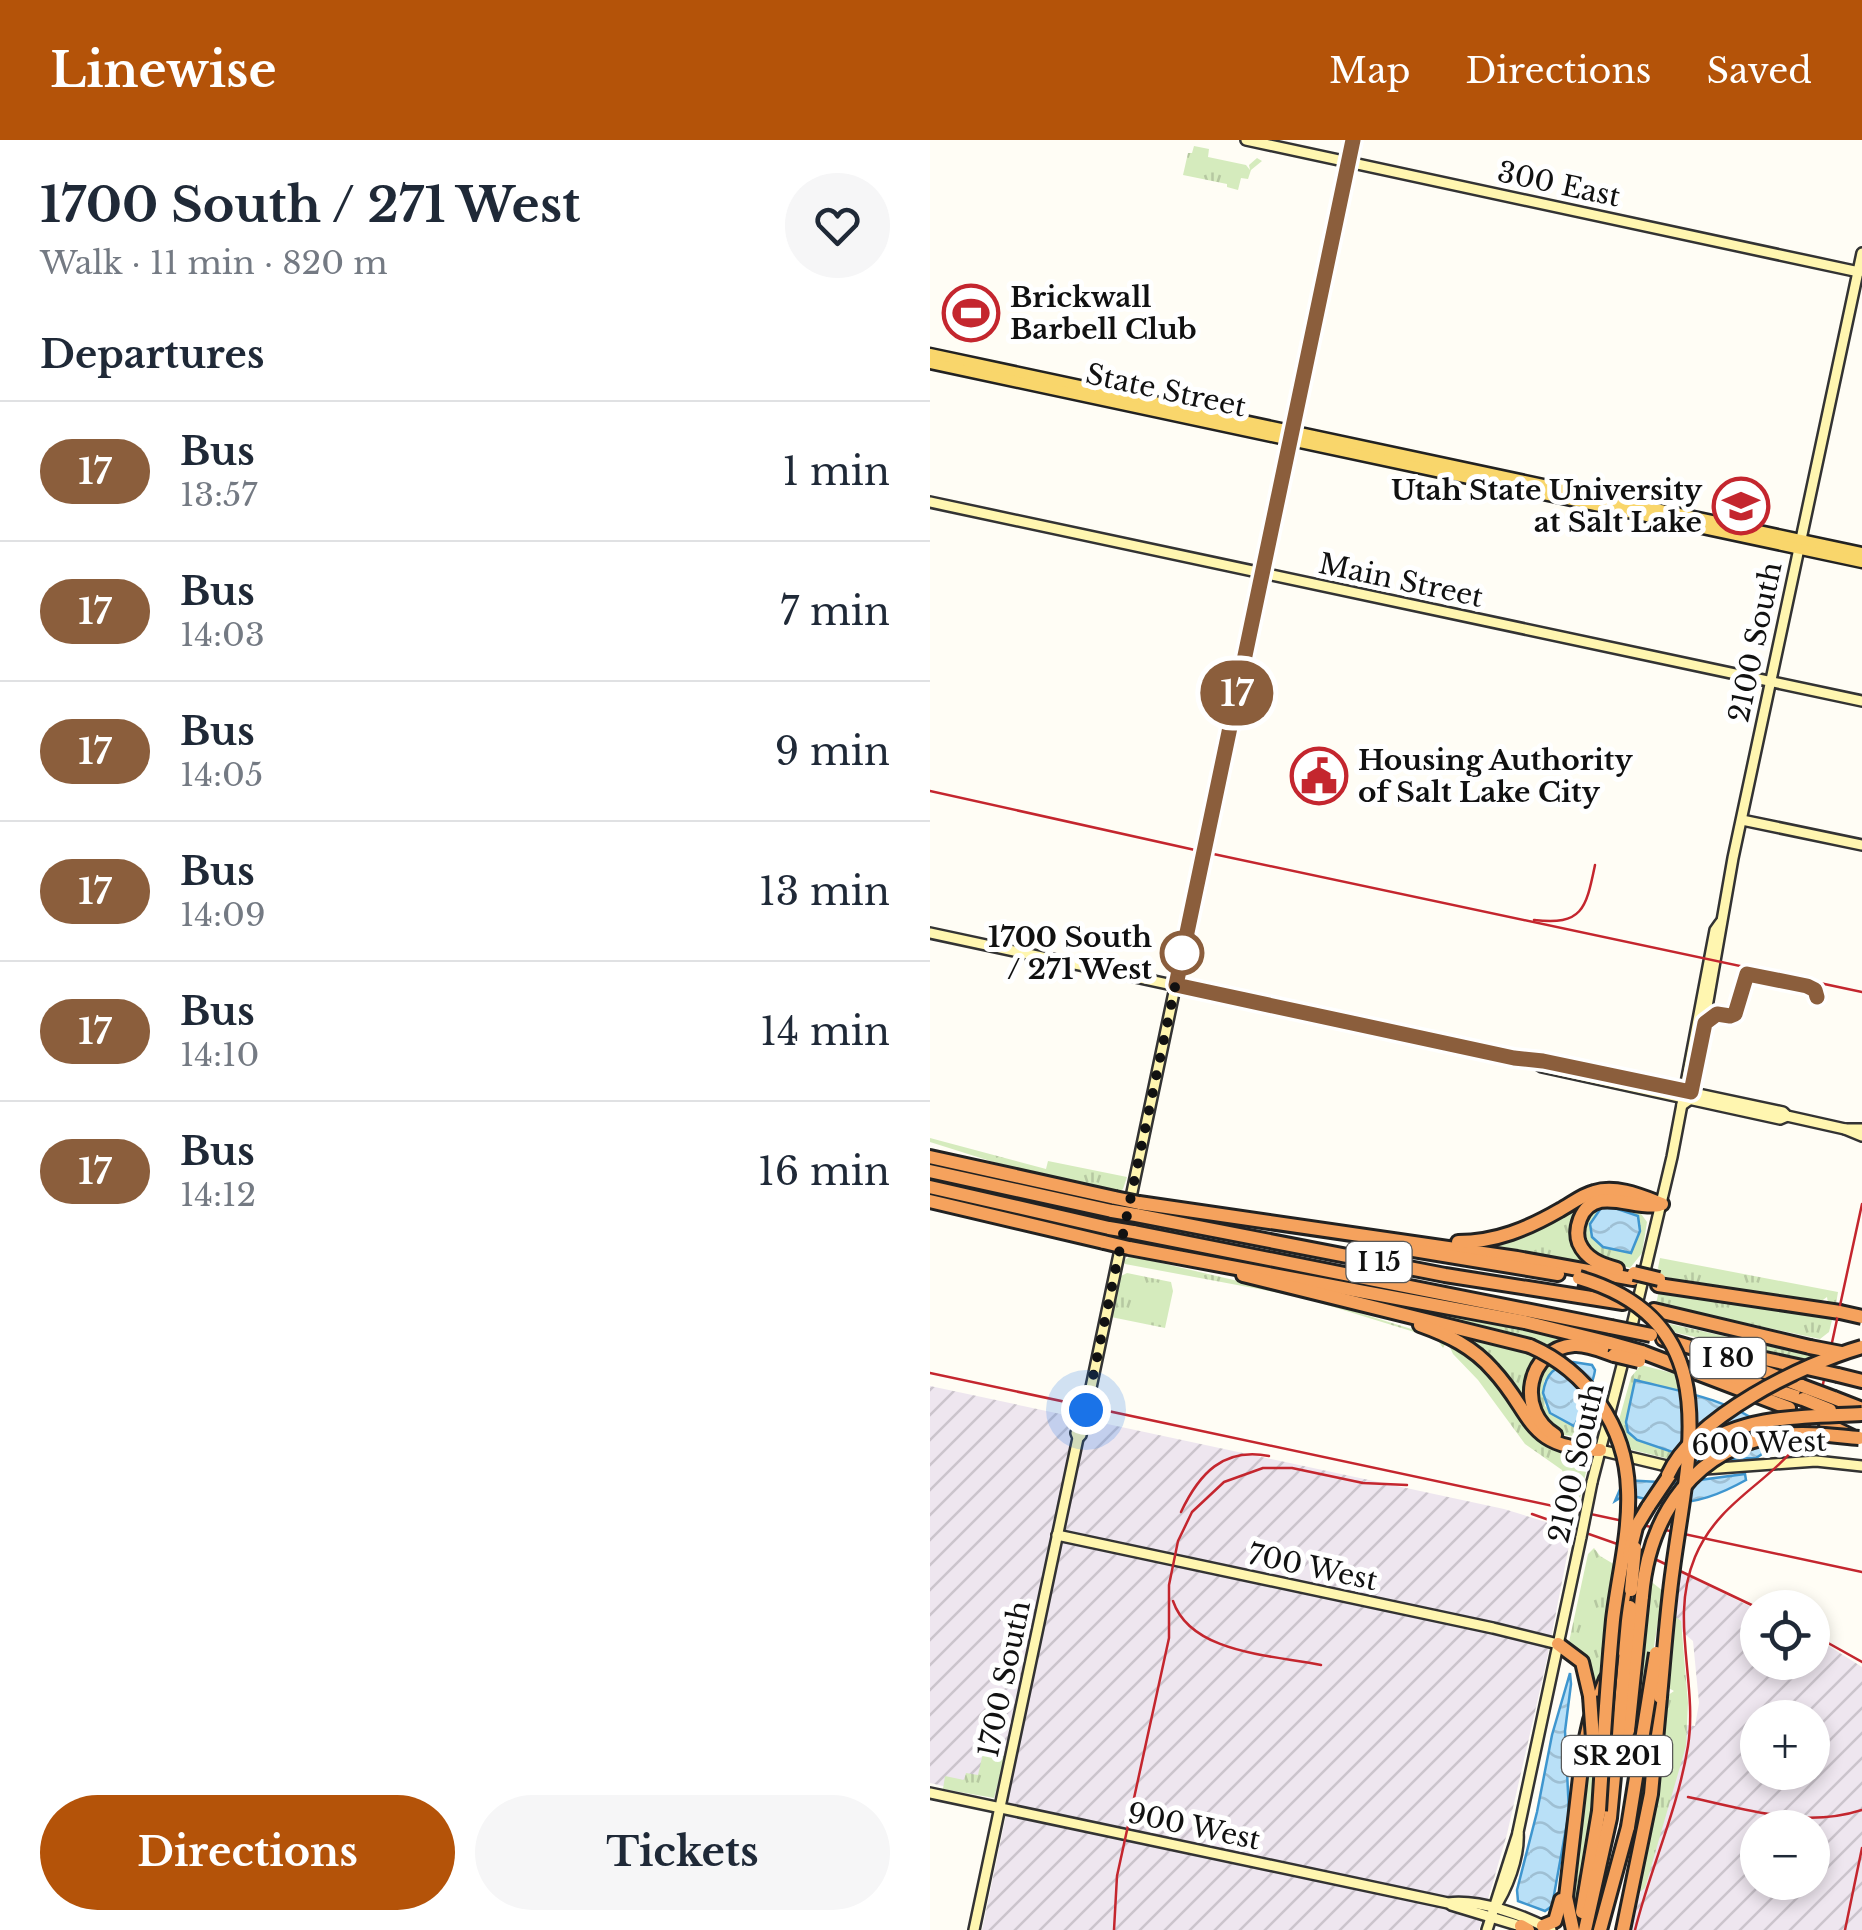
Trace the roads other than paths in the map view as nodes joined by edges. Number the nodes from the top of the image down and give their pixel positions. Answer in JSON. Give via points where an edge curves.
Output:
{"nodes":[{"id":1,"x":1246,"y":140,"type":"edge"},
{"id":2,"x":1353,"y":140,"type":"edge"},
{"id":3,"x":1349,"y":162,"type":"junction"},
{"id":4,"x":1862,"y":253,"type":"edge"},
{"id":5,"x":1860,"y":272,"type":"edge"},
{"id":6,"x":930,"y":354,"type":"edge"},
{"id":7,"x":930,"y":363,"type":"edge"},
{"id":8,"x":1290,"y":436,"type":"junction"},
{"id":9,"x":930,"y":502,"type":"edge"},
{"id":10,"x":1798,"y":544,"type":"junction"},
{"id":11,"x":1862,"y":553,"type":"edge"},
{"id":12,"x":1862,"y":562,"type":"edge"},
{"id":13,"x":1262,"y":573,"type":"junction"},
{"id":14,"x":1770,"y":682,"type":"junction"},
{"id":15,"x":1862,"y":701,"type":"edge"},
{"id":16,"x":1742,"y":820,"type":"junction"},
{"id":17,"x":1862,"y":845,"type":"edge"},
{"id":18,"x":930,"y":933,"type":"edge"},
{"id":19,"x":1176,"y":985,"type":"junction"},
{"id":20,"x":1685,"y":1097,"type":"junction"},
{"id":21,"x":1862,"y":1132,"type":"edge"},
{"id":22,"x":930,"y":1154,"type":"edge"},
{"id":23,"x":930,"y":1172,"type":"edge"},
{"id":24,"x":930,"y":1187,"type":"edge"},
{"id":25,"x":930,"y":1201,"type":"edge"},
{"id":26,"x":1662,"y":1204,"type":"junction"},
{"id":27,"x":1114,"y":1205,"type":"junction"},
{"id":28,"x":1138,"y":1209,"type":"junction"},
{"id":29,"x":1260,"y":1220,"type":"junction"},
{"id":30,"x":1390,"y":1238,"type":"junction"},
{"id":31,"x":1258,"y":1239,"type":"junction"},
{"id":32,"x":1129,"y":1248,"type":"junction"},
{"id":33,"x":1633,"y":1276,"type":"junction"},
{"id":34,"x":1576,"y":1278,"type":"junction"},
{"id":35,"x":1312,"y":1292,"type":"junction"},
{"id":36,"x":1862,"y":1314,"type":"edge"},
{"id":37,"x":1651,"y":1336,"type":"junction"},
{"id":38,"x":1612,"y":1349,"type":"junction"},
{"id":39,"x":1857,"y":1354,"type":"edge"},
{"id":40,"x":1645,"y":1356,"type":"junction"},
{"id":41,"x":1862,"y":1381,"type":"edge"},
{"id":42,"x":1803,"y":1392,"type":"junction"},
{"id":43,"x":1862,"y":1414,"type":"edge"},
{"id":44,"x":1830,"y":1417,"type":"junction"},
{"id":45,"x":1862,"y":1441,"type":"edge"},
{"id":46,"x":1600,"y":1450,"type":"junction"},
{"id":47,"x":1862,"y":1466,"type":"edge"},
{"id":48,"x":1668,"y":1475,"type":"junction"},
{"id":49,"x":1680,"y":1522,"type":"junction"},
{"id":50,"x":1057,"y":1536,"type":"junction"},
{"id":51,"x":1633,"y":1592,"type":"junction"},
{"id":52,"x":1637,"y":1636,"type":"junction"},
{"id":53,"x":1558,"y":1644,"type":"junction"},
{"id":54,"x":930,"y":1793,"type":"edge"},
{"id":55,"x":1000,"y":1808,"type":"junction"},
{"id":56,"x":1598,"y":1812,"type":"junction"},
{"id":57,"x":1635,"y":1861,"type":"junction"},
{"id":58,"x":1569,"y":1863,"type":"junction"},
{"id":59,"x":1492,"y":1914,"type":"junction"},
{"id":60,"x":1588,"y":1926,"type":"edge"},
{"id":61,"x":1622,"y":1926,"type":"edge"},
{"id":62,"x":1535,"y":1928,"type":"edge"},
{"id":63,"x":974,"y":1930,"type":"edge"},
{"id":64,"x":1487,"y":1930,"type":"edge"}],
"edges":[{"from":1,"to":3,"type":"street","name":"300 East"},
{"from":2,"to":3,"type":"street","name":"1700 South"},
{"from":3,"to":5,"type":"street","name":"300 East"},
{"from":3,"to":8,"type":"street","name":"1700 South"},
{"from":4,"to":5,"type":"street","name":"2100 South"},
{"from":5,"to":10,"type":"street","name":"2100 South"},
{"from":6,"to":8,"type":"main road","name":"State Street"},
{"from":7,"to":8,"type":"main road","name":"State Street"},
{"from":8,"to":10,"type":"main road","name":"State Street"},
{"from":8,"to":13,"type":"street","name":"1700 South"},
{"from":9,"to":13,"type":"street","name":"Main Street"},
{"from":10,"to":11,"type":"main road","name":"State Street"},
{"from":10,"to":12,"type":"main road","name":"State Street"},
{"from":10,"to":14,"type":"street","name":"2100 South","number":"SR 201"},
{"from":13,"to":14,"type":"street","name":"Main Street"},
{"from":13,"to":19,"type":"street","name":"1700 South"},
{"from":14,"to":15,"type":"street","name":"Main Street"},
{"from":14,"to":16,"type":"street","name":"2100 South","number":"SR 201"},
{"from":16,"to":17,"type":"street"},
{"from":16,"to":20,"type":"street","name":"2100 South","number":"SR 201"},
{"from":18,"to":19,"type":"street"},
{"from":19,"to":20,"type":"street"},
{"from":19,"to":50,"type":"street","name":"1700 South"},
{"from":20,"to":21,"type":"street"},
{"from":20,"to":26,"type":"street","name":"2100 South","number":"SR 201"},
{"from":22,"to":27,"type":"highway"},
{"from":23,"to":27,"type":"highway","number":"I 15"},
{"from":24,"to":37,"type":"highway","number":"I 15","bridge":true},
{"from":25,"to":32,"type":"highway","bridge":true},
{"from":26,"to":30,"type":"highway","via":[[1616,1190],[1594,1192],[1507,1236],[1478,1242]]},
{"from":26,"to":33,"type":"highway","via":[[1602,1201],[1580,1219],[1578,1240],[1590,1258]]},
{"from":26,"to":46,"type":"street","name":"2100 South","number":"SR 201"},
{"from":27,"to":28,"type":"highway","number":"I 15","bridge":true},
{"from":28,"to":29,"type":"highway"},
{"from":28,"to":31,"type":"highway","number":"I 15"},
{"from":29,"to":30,"type":"highway"},
{"from":29,"to":34,"type":"highway"},
{"from":30,"to":33,"type":"highway"},
{"from":31,"to":34,"type":"highway"},
{"from":31,"to":39,"type":"highway","number":"I 15","bridge":true,"via":[[1623,1302]]},
{"from":32,"to":35,"type":"highway"},
{"from":32,"to":38,"type":"highway","via":[[1468,1311]]},
{"from":33,"to":36,"type":"highway","bridge":true,"via":[[1700,1293]]},
{"from":34,"to":49,"type":"highway","bridge":true,"via":[[1646,1314],[1680,1364],[1691,1427]]},
{"from":35,"to":46,"type":"highway","via":[[1422,1325],[1468,1347],[1502,1379],[1538,1433],[1558,1444]]},
{"from":35,"to":56,"type":"highway","bridge":true,"via":[[1530,1346],[1570,1369],[1596,1397],[1618,1437],[1628,1502]]},
{"from":37,"to":41,"type":"highway","number":"I 15","bridge":true},
{"from":37,"to":42,"type":"highway","number":"I 80","via":[[1728,1358]]},
{"from":38,"to":40,"type":"highway","bridge":true},
{"from":38,"to":46,"type":"highway","via":[[1560,1349],[1538,1367],[1530,1389],[1533,1411],[1548,1430]]},
{"from":39,"to":48,"type":"highway","bridge":true,"via":[[1808,1365],[1759,1391],[1714,1424]]},
{"from":40,"to":42,"type":"highway"},
{"from":40,"to":44,"type":"highway","bridge":true},
{"from":42,"to":44,"type":"highway","number":"I 80","bridge":true},
{"from":43,"to":44,"type":"highway","number":"I 80"},
{"from":43,"to":48,"type":"highway","bridge":true,"via":[[1740,1426],[1700,1446]]},
{"from":44,"to":45,"type":"highway","bridge":true},
{"from":44,"to":51,"type":"highway","number":"SR 201","bridge":true,"via":[[1799,1434],[1730,1451],[1703,1469],[1659,1524]]},
{"from":46,"to":47,"type":"street","name":"600 West","via":[[1688,1470],[1832,1460]]},
{"from":46,"to":53,"type":"street","name":"2100 South","number":"SR 201","bridge":true},
{"from":48,"to":51,"type":"highway","number":"SR 201","bridge":true,"via":[[1636,1544]]},
{"from":49,"to":57,"type":"highway","bridge":true,"via":[[1651,1794]]},
{"from":49,"to":60,"type":"highway","bridge":true,"via":[[1628,1827]]},
{"from":50,"to":53,"type":"street","name":"700 West"},
{"from":50,"to":55,"type":"street","name":"1700 South"},
{"from":51,"to":52,"type":"highway","number":"SR 201"},
{"from":51,"to":58,"type":"highway","via":[[1584,1743]]},
{"from":51,"to":60,"type":"highway","number":"SR 201","via":[[1610,1818]]},
{"from":52,"to":57,"type":"highway"},
{"from":52,"to":60,"type":"highway","number":"SR 201","via":[[1619,1810]]},
{"from":53,"to":56,"type":"highway","bridge":true,"via":[[1582,1662],[1588,1680]]},
{"from":53,"to":59,"type":"street","name":"2100 South","number":"SR 201","via":[[1518,1832]]},
{"from":54,"to":55,"type":"street","name":"900 West"},
{"from":55,"to":59,"type":"street","name":"900 West"},
{"from":55,"to":63,"type":"street","name":"1700 South"},
{"from":56,"to":60,"type":"highway"},
{"from":57,"to":61,"type":"highway"},
{"from":58,"to":60,"type":"highway","via":[[1566,1903]]},
{"from":58,"to":62,"type":"highway","via":[[1558,1917]]},
{"from":59,"to":62,"type":"street","name":"900 West"},
{"from":59,"to":62,"type":"street","name":"900 West"},
{"from":59,"to":64,"type":"street","name":"2100 South"}]}
